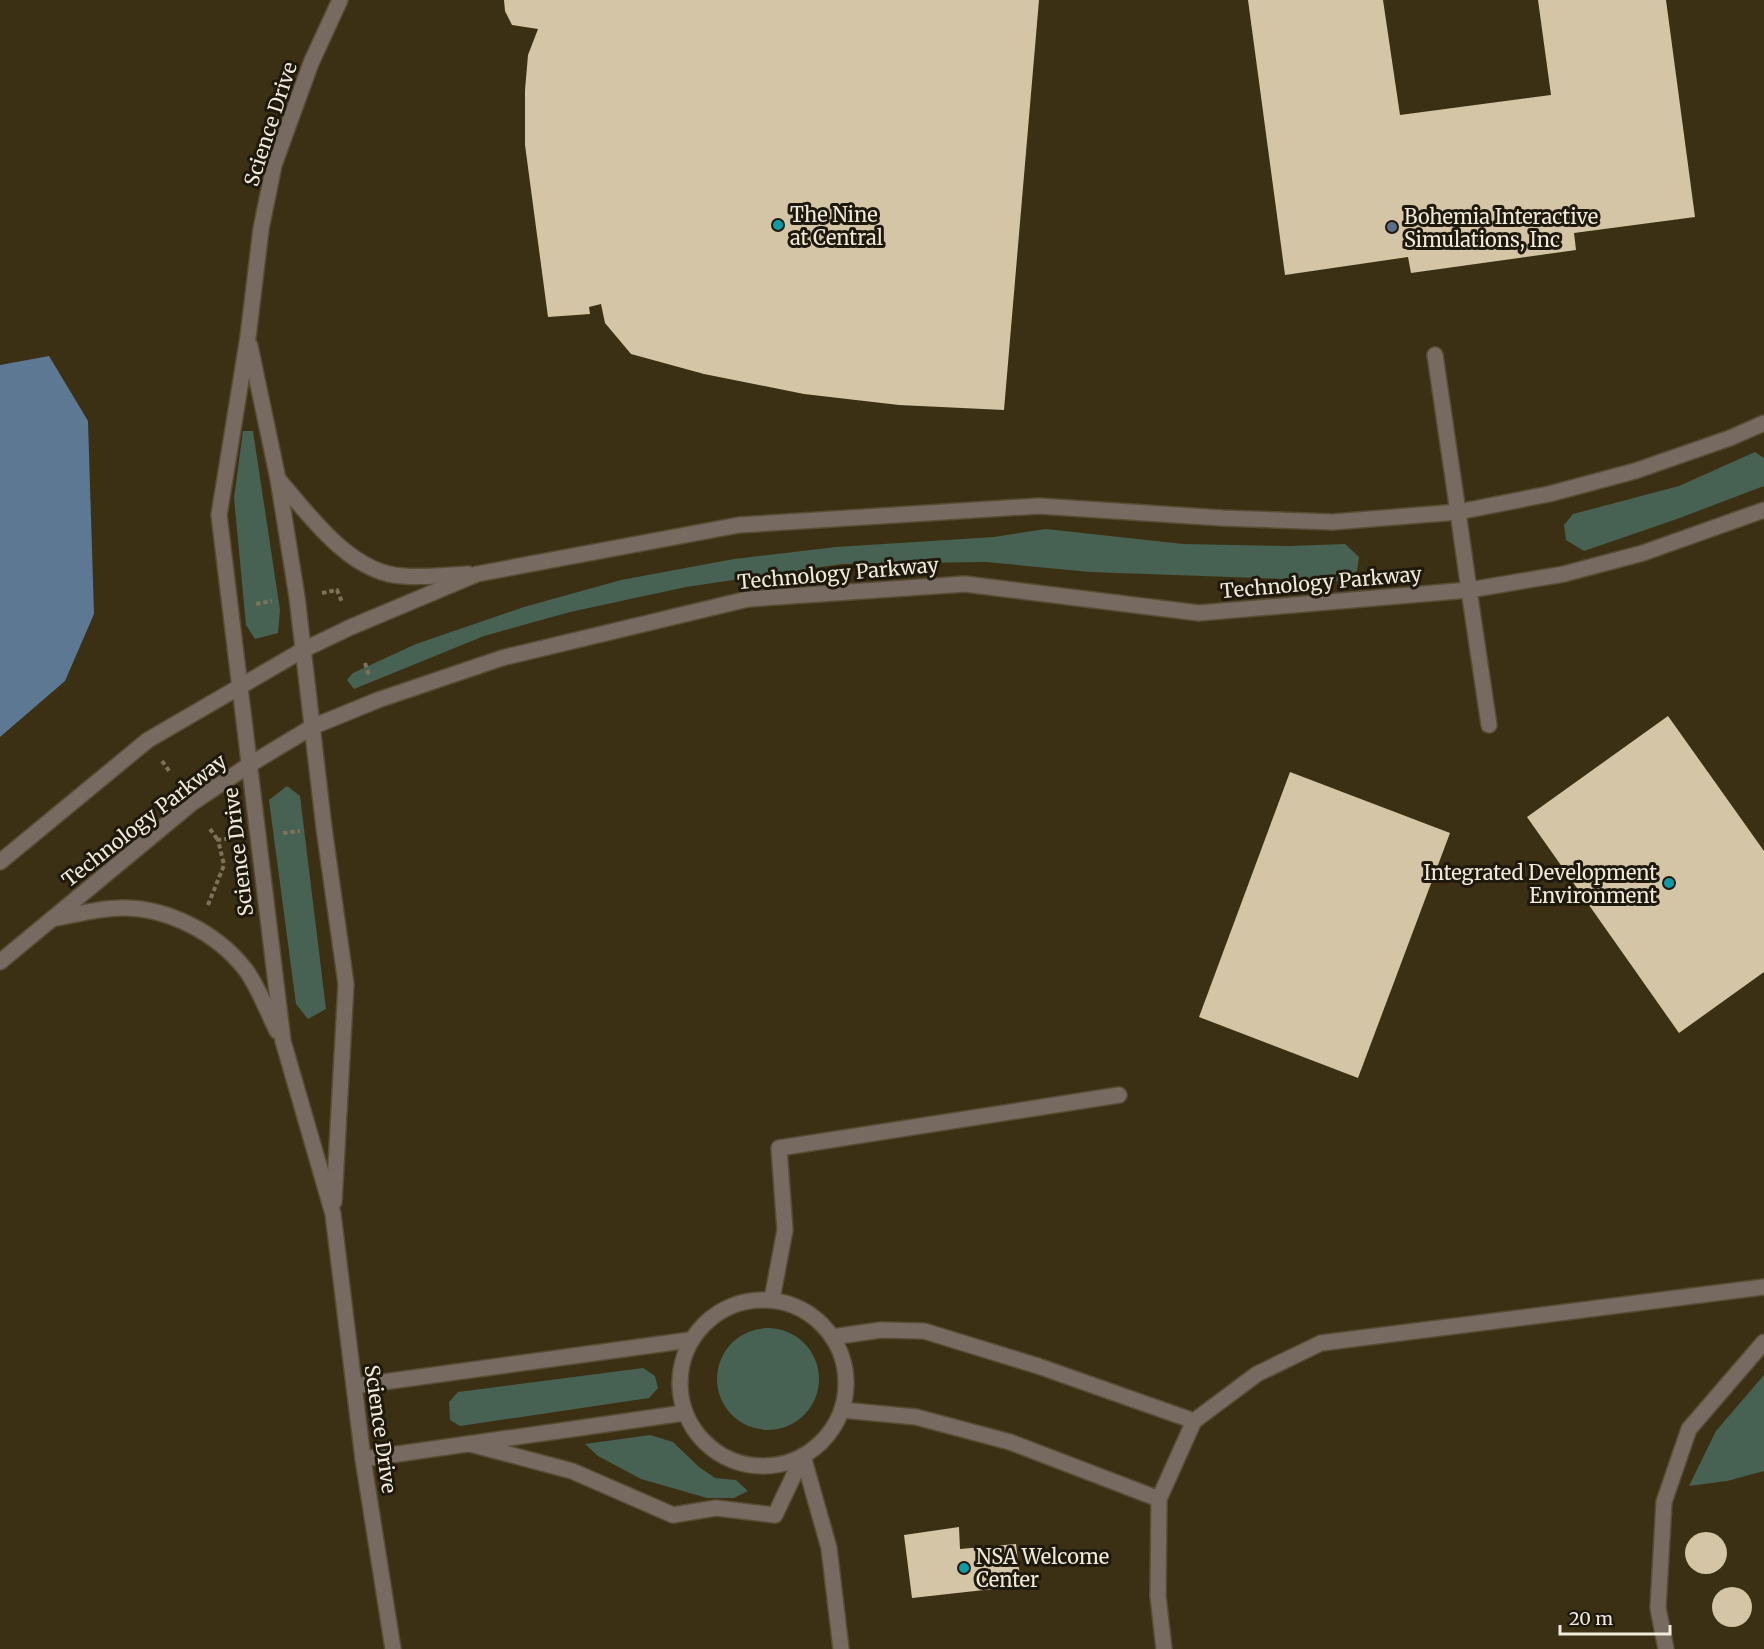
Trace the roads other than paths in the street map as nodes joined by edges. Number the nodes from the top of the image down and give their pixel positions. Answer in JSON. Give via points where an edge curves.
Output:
{"nodes":[{"id":1,"x":340,"y":0,"type":"edge"},
{"id":2,"x":248,"y":337,"type":"junction"},
{"id":3,"x":1435,"y":355,"type":"dead end"},
{"id":4,"x":1764,"y":423,"type":"edge"},
{"id":5,"x":278,"y":479,"type":"junction"},
{"id":6,"x":1764,"y":510,"type":"edge"},
{"id":7,"x":1458,"y":512,"type":"junction"},
{"id":8,"x":477,"y":574,"type":"junction"},
{"id":9,"x":1469,"y":590,"type":"junction"},
{"id":10,"x":303,"y":650,"type":"junction"},
{"id":11,"x":239,"y":688,"type":"junction"},
{"id":12,"x":1489,"y":725,"type":"dead end"},
{"id":13,"x":312,"y":727,"type":"junction"},
{"id":14,"x":249,"y":765,"type":"junction"},
{"id":15,"x":0,"y":862,"type":"edge"},
{"id":16,"x":52,"y":919,"type":"junction"},
{"id":17,"x":0,"y":962,"type":"edge"},
{"id":18,"x":283,"y":1041,"type":"junction"},
{"id":19,"x":1119,"y":1095,"type":"dead end"},
{"id":20,"x":333,"y":1214,"type":"junction"},
{"id":21,"x":1764,"y":1287,"type":"edge"},
{"id":22,"x":772,"y":1299,"type":"junction"},
{"id":23,"x":832,"y":1337,"type":"junction"},
{"id":24,"x":690,"y":1340,"type":"junction"},
{"id":25,"x":1764,"y":1342,"type":"edge"},
{"id":26,"x":354,"y":1386,"type":"junction"},
{"id":27,"x":842,"y":1410,"type":"junction"},
{"id":28,"x":684,"y":1413,"type":"junction"},
{"id":29,"x":1194,"y":1421,"type":"junction"},
{"id":30,"x":470,"y":1444,"type":"junction"},
{"id":31,"x":803,"y":1456,"type":"junction"},
{"id":32,"x":363,"y":1459,"type":"junction"},
{"id":33,"x":1159,"y":1498,"type":"junction"},
{"id":34,"x":393,"y":1649,"type":"edge"},
{"id":35,"x":841,"y":1649,"type":"edge"},
{"id":36,"x":1164,"y":1649,"type":"edge"},
{"id":37,"x":1666,"y":1649,"type":"edge"}],
"edges":[{"from":1,"to":2,"type":"street","name":"Science Drive","via":[[311,63],[274,165],[261,229]]},
{"from":2,"to":5,"type":"street","name":"Science Drive"},
{"from":2,"to":11,"type":"street","name":"Science Drive","via":[[219,515]]},
{"from":3,"to":7,"type":"street"},
{"from":4,"to":7,"type":"street","via":[[1635,471]]},
{"from":5,"to":8,"type":"street","via":[[321,531],[376,569],[401,576]]},
{"from":5,"to":10,"type":"street","name":"Science Drive"},
{"from":6,"to":9,"type":"street","name":"Technology Parkway","via":[[1643,553],[1564,573]]},
{"from":7,"to":8,"type":"street","via":[[1334,522],[1039,506],[958,511],[739,525]]},
{"from":7,"to":9,"type":"street"},
{"from":8,"to":10,"type":"street"},
{"from":9,"to":12,"type":"street"},
{"from":9,"to":13,"type":"street","name":"Technology Parkway","via":[[1199,613],[965,584],[748,599],[502,658]]},
{"from":10,"to":11,"type":"street"},
{"from":10,"to":13,"type":"street","name":"Science Drive"},
{"from":11,"to":14,"type":"street","name":"Science Drive"},
{"from":11,"to":15,"type":"street","via":[[148,740]]},
{"from":13,"to":14,"type":"street","name":"Technology Parkway"},
{"from":13,"to":20,"type":"street","name":"Science Drive","via":[[346,984]]},
{"from":14,"to":16,"type":"street","name":"Technology Parkway","via":[[192,803]]},
{"from":14,"to":18,"type":"street","name":"Science Drive"},
{"from":16,"to":17,"type":"street","name":"Technology Parkway"},
{"from":16,"to":18,"type":"street","via":[[121,908],[164,913],[195,927],[226,949],[246,970]]},
{"from":18,"to":20,"type":"street","name":"Science Drive"},
{"from":19,"to":22,"type":"street","via":[[779,1148],[784,1230]]},
{"from":20,"to":26,"type":"street","name":"Science Drive"},
{"from":21,"to":29,"type":"street","via":[[1321,1343],[1257,1374]]},
{"from":22,"to":23,"type":"street","via":[[796,1305],[816,1318]]},
{"from":22,"to":24,"type":"street","via":[[748,1300],[725,1307],[705,1321]]},
{"from":23,"to":27,"type":"street","via":[[843,1360],[846,1385]]},
{"from":23,"to":29,"type":"street","via":[[881,1330],[924,1331]]},
{"from":24,"to":26,"type":"street"},
{"from":24,"to":28,"type":"street","via":[[681,1364],[679,1388]]},
{"from":25,"to":37,"type":"street","via":[[1689,1429],[1664,1502],[1658,1608]]},
{"from":26,"to":32,"type":"street","name":"Science Drive"},
{"from":27,"to":31,"type":"street","via":[[820,1445]]},
{"from":27,"to":33,"type":"street","via":[[916,1417],[1010,1442]]},
{"from":28,"to":30,"type":"street"},
{"from":28,"to":31,"type":"street","via":[[699,1437],[721,1456],[747,1466],[776,1466]]},
{"from":29,"to":33,"type":"street"},
{"from":30,"to":31,"type":"street","via":[[572,1471],[673,1515],[716,1508],[775,1515]]},
{"from":30,"to":32,"type":"street"},
{"from":31,"to":35,"type":"street","via":[[829,1548]]},
{"from":32,"to":34,"type":"street","name":"Science Drive"},
{"from":33,"to":36,"type":"street","via":[[1158,1596]]}]}
